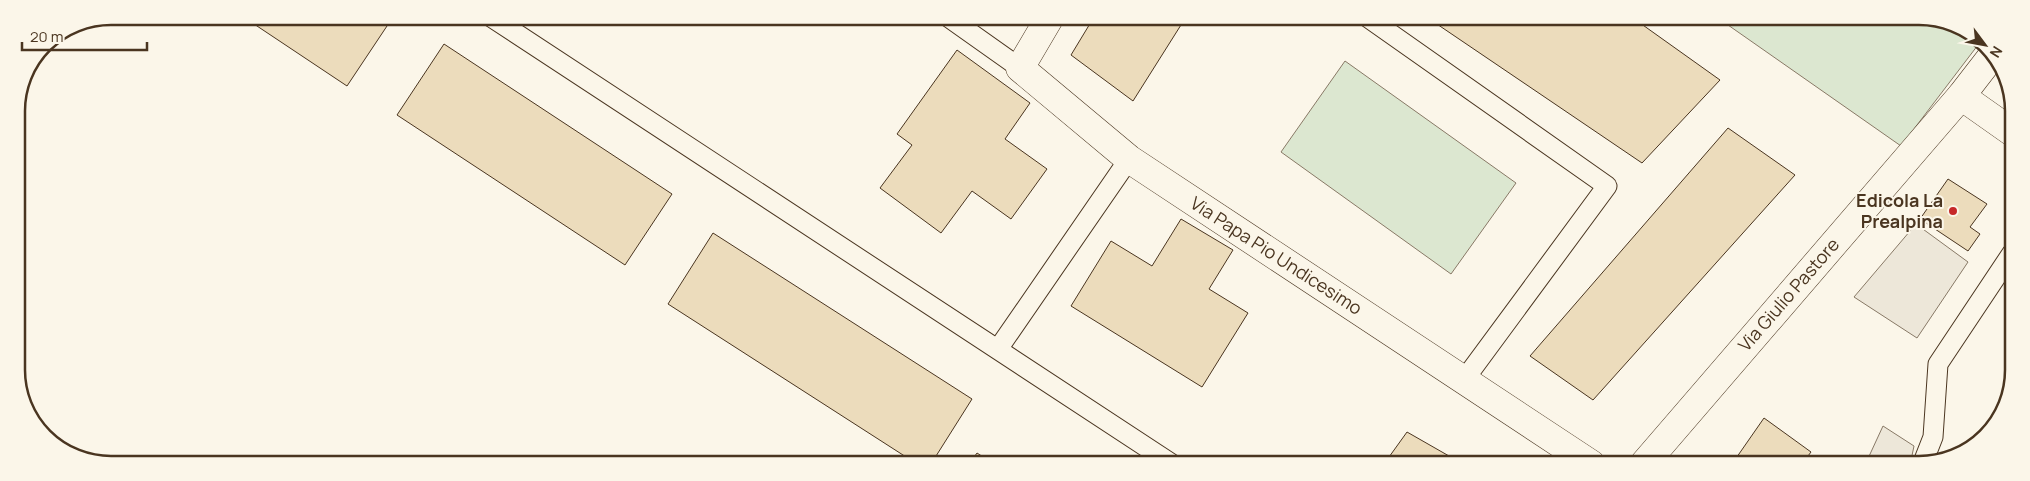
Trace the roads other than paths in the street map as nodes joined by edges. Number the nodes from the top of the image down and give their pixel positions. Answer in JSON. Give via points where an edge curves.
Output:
{"nodes":[{"id":1,"x":503,"y":25,"type":"edge"},
{"id":2,"x":959,"y":25,"type":"edge"},
{"id":3,"x":1045,"y":25,"type":"edge"},
{"id":4,"x":1377,"y":25,"type":"edge"},
{"id":5,"x":1988,"y":61,"type":"edge"},
{"id":6,"x":1020,"y":68,"type":"junction"},
{"id":7,"x":1961,"y":96,"type":"junction"},
{"id":8,"x":2005,"y":127,"type":"edge"},
{"id":9,"x":1129,"y":159,"type":"junction"},
{"id":10,"x":2005,"y":264,"type":"edge"},
{"id":11,"x":998,"y":349,"type":"junction"},
{"id":12,"x":1464,"y":380,"type":"junction"},
{"id":13,"x":1160,"y":456,"type":"edge"},
{"id":14,"x":1579,"y":456,"type":"edge"},
{"id":15,"x":1651,"y":456,"type":"edge"},
{"id":16,"x":1925,"y":456,"type":"edge"}],
"edges":[{"from":1,"to":11,"type":"lane"},
{"from":2,"to":6,"type":"lane"},
{"from":3,"to":6,"type":"street"},
{"from":4,"to":12,"type":"lane","via":[[1607,186]]},
{"from":5,"to":7,"type":"street","name":"Via Giulio Pastore"},
{"from":6,"to":9,"type":"street","name":"Via Papa Pio Undicesimo"},
{"from":7,"to":8,"type":"street"},
{"from":7,"to":15,"type":"street","name":"Via Giulio Pastore"},
{"from":9,"to":11,"type":"lane"},
{"from":9,"to":12,"type":"street","name":"Via Papa Pio Undicesimo"},
{"from":10,"to":16,"type":"lane","via":[[1938,364],[1933,437]]},
{"from":11,"to":13,"type":"lane"},
{"from":12,"to":14,"type":"street","name":"Via Papa Pio Undicesimo"}]}
